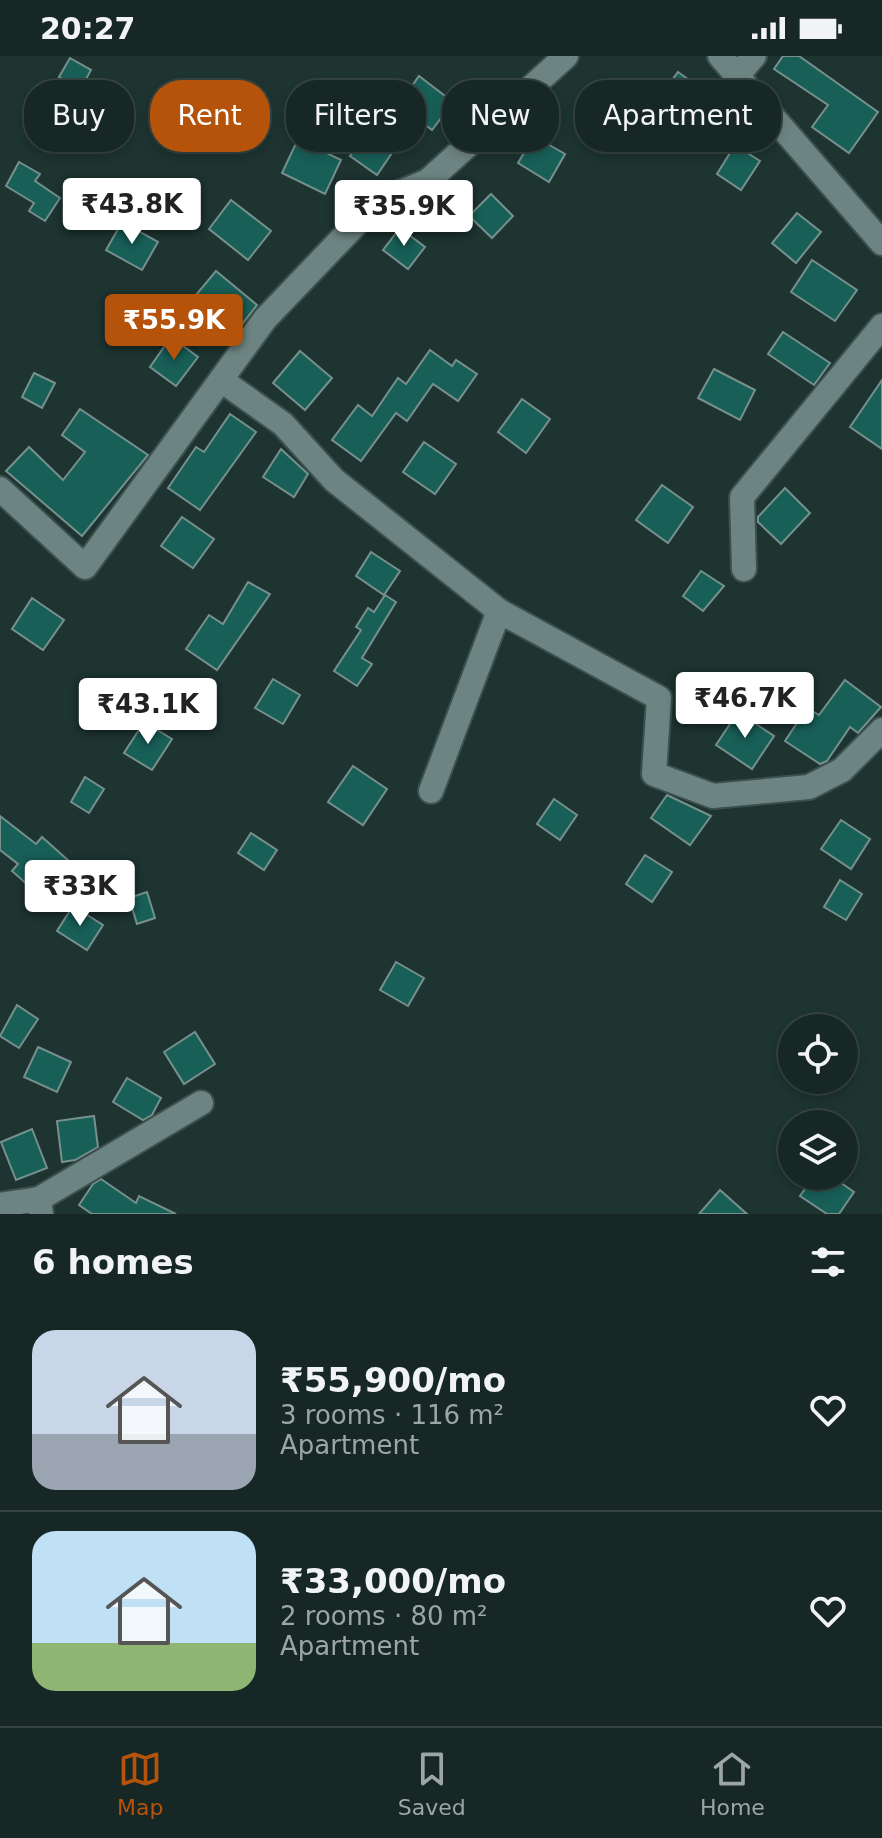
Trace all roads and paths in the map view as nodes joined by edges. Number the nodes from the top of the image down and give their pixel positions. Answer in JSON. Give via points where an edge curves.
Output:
{"nodes":[{"id":1,"x":566,"y":56,"type":"edge"},
{"id":2,"x":720,"y":56,"type":"edge"},
{"id":3,"x":754,"y":56,"type":"edge"},
{"id":4,"x":737,"y":76,"type":"junction"},
{"id":5,"x":882,"y":243,"type":"edge"},
{"id":6,"x":882,"y":326,"type":"edge"},
{"id":7,"x":221,"y":380,"type":"junction"},
{"id":8,"x":0,"y":489,"type":"edge"},
{"id":9,"x":744,"y":569,"type":"dead end"},
{"id":10,"x":499,"y":611,"type":"junction"},
{"id":11,"x":882,"y":730,"type":"edge"},
{"id":12,"x":431,"y":791,"type":"dead end"},
{"id":13,"x":201,"y":1103,"type":"dead end"},
{"id":14,"x":0,"y":1205,"type":"edge"},
{"id":15,"x":40,"y":1207,"type":"edge"}],
"edges":[{"from":1,"to":7,"type":"street","via":[[428,181],[377,202],[265,319]]},
{"from":2,"to":4,"type":"street"},
{"from":3,"to":4,"type":"street"},
{"from":4,"to":5,"type":"street"},
{"from":6,"to":9,"type":"street","via":[[742,497]]},
{"from":7,"to":8,"type":"street","via":[[85,567]]},
{"from":7,"to":10,"type":"street","via":[[283,424],[334,480]]},
{"from":10,"to":11,"type":"street","via":[[659,698],[654,774],[713,796],[809,787],[842,770]]},
{"from":10,"to":12,"type":"street"},
{"from":13,"to":15,"type":"street"},
{"from":14,"to":15,"type":"street"}]}
